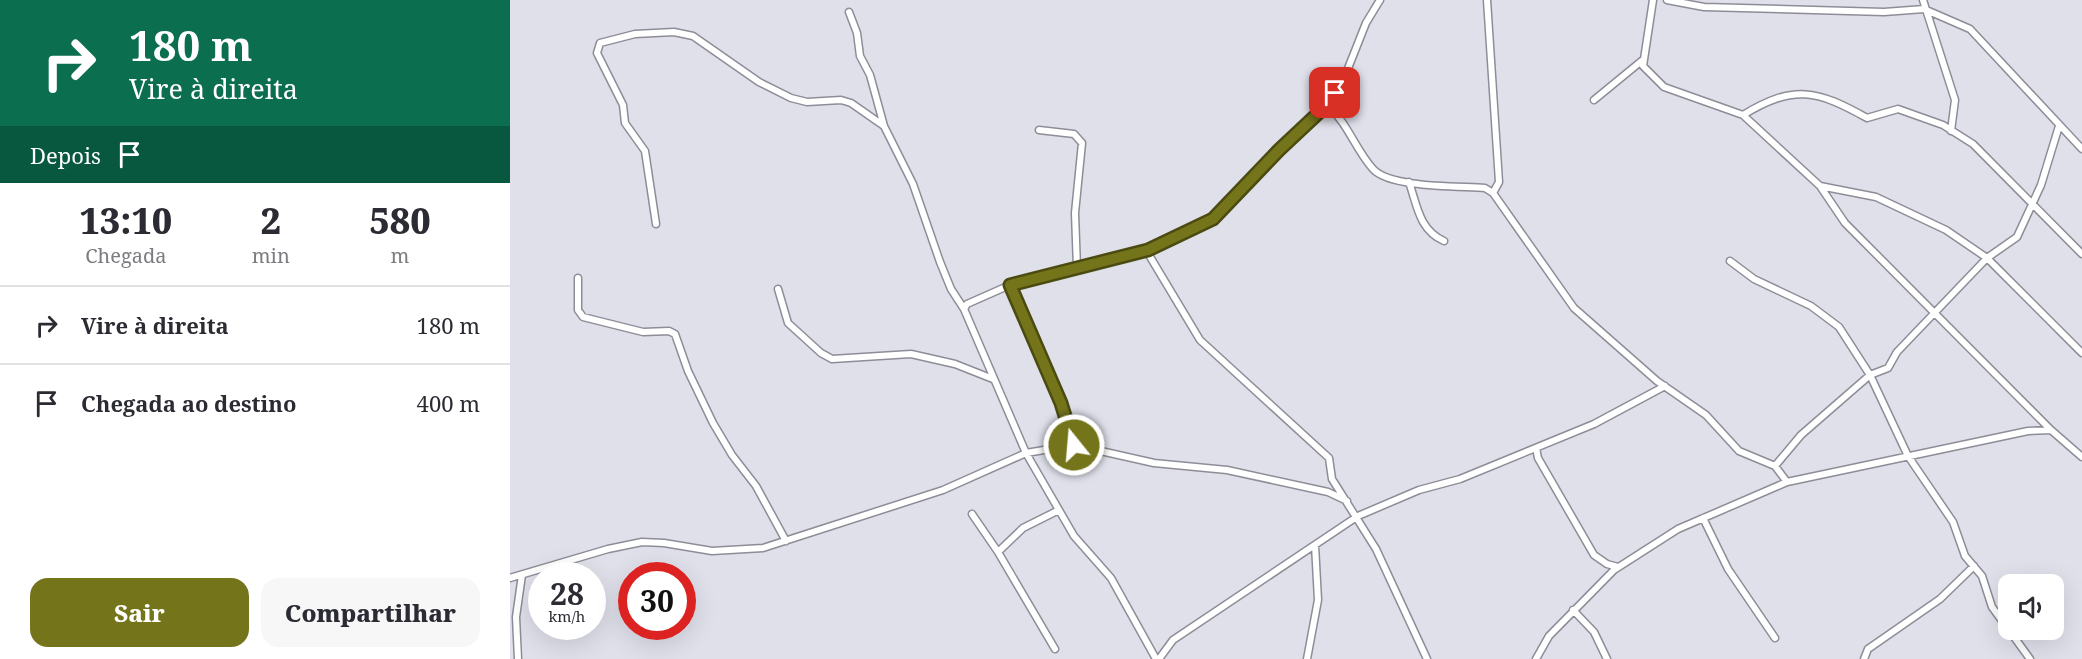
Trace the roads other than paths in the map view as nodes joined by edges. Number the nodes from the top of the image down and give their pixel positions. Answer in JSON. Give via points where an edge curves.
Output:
{"nodes":[{"id":1,"x":1380,"y":0,"type":"edge"},
{"id":2,"x":1487,"y":0,"type":"edge"},
{"id":3,"x":1653,"y":0,"type":"edge"},
{"id":4,"x":1667,"y":0,"type":"edge"},
{"id":5,"x":1923,"y":0,"type":"edge"},
{"id":6,"x":1924,"y":9,"type":"junction"},
{"id":7,"x":849,"y":12,"type":"dead end"},
{"id":8,"x":1644,"y":59,"type":"junction"},
{"id":9,"x":1594,"y":100,"type":"dead end"},
{"id":10,"x":1327,"y":105,"type":"junction"},
{"id":11,"x":1743,"y":115,"type":"junction"},
{"id":12,"x":884,"y":126,"type":"junction"},
{"id":13,"x":2059,"y":126,"type":"junction"},
{"id":14,"x":1039,"y":130,"type":"dead end"},
{"id":15,"x":1951,"y":130,"type":"junction"},
{"id":16,"x":2082,"y":149,"type":"edge"},
{"id":17,"x":1409,"y":182,"type":"junction"},
{"id":18,"x":1820,"y":186,"type":"junction"},
{"id":19,"x":1493,"y":193,"type":"junction"},
{"id":20,"x":2033,"y":204,"type":"junction"},
{"id":21,"x":656,"y":224,"type":"dead end"},
{"id":22,"x":1444,"y":241,"type":"dead end"},
{"id":23,"x":1146,"y":250,"type":"junction"},
{"id":24,"x":2082,"y":254,"type":"edge"},
{"id":25,"x":1987,"y":258,"type":"junction"},
{"id":26,"x":1731,"y":261,"type":"dead end"},
{"id":27,"x":1077,"y":268,"type":"junction"},
{"id":28,"x":578,"y":278,"type":"dead end"},
{"id":29,"x":1010,"y":285,"type":"junction"},
{"id":30,"x":778,"y":289,"type":"dead end"},
{"id":31,"x":964,"y":309,"type":"junction"},
{"id":32,"x":1936,"y":314,"type":"junction"},
{"id":33,"x":2082,"y":353,"type":"edge"},
{"id":34,"x":1870,"y":375,"type":"junction"},
{"id":35,"x":993,"y":379,"type":"junction"},
{"id":36,"x":1665,"y":386,"type":"junction"},
{"id":37,"x":2051,"y":430,"type":"junction"},
{"id":38,"x":1074,"y":445,"type":"junction"},
{"id":39,"x":1536,"y":448,"type":"junction"},
{"id":40,"x":1026,"y":453,"type":"junction"},
{"id":41,"x":1908,"y":456,"type":"junction"},
{"id":42,"x":2082,"y":457,"type":"edge"},
{"id":43,"x":1775,"y":466,"type":"junction"},
{"id":44,"x":1786,"y":482,"type":"junction"},
{"id":45,"x":1347,"y":501,"type":"junction"},
{"id":46,"x":1059,"y":510,"type":"junction"},
{"id":47,"x":972,"y":514,"type":"dead end"},
{"id":48,"x":1358,"y":516,"type":"junction"},
{"id":49,"x":1703,"y":518,"type":"junction"},
{"id":50,"x":786,"y":541,"type":"junction"},
{"id":51,"x":1315,"y":545,"type":"junction"},
{"id":52,"x":998,"y":552,"type":"junction"},
{"id":53,"x":1974,"y":566,"type":"junction"},
{"id":54,"x":1618,"y":567,"type":"junction"},
{"id":55,"x":522,"y":575,"type":"junction"},
{"id":56,"x":510,"y":578,"type":"edge"},
{"id":57,"x":1573,"y":610,"type":"junction"},
{"id":58,"x":1998,"y":615,"type":"edge"},
{"id":59,"x":1775,"y":638,"type":"dead end"},
{"id":60,"x":2016,"y":640,"type":"edge"},
{"id":61,"x":1055,"y":649,"type":"dead end"},
{"id":62,"x":518,"y":659,"type":"edge"},
{"id":63,"x":1158,"y":659,"type":"edge"},
{"id":64,"x":1307,"y":659,"type":"edge"},
{"id":65,"x":1427,"y":659,"type":"edge"},
{"id":66,"x":1536,"y":659,"type":"edge"},
{"id":67,"x":1607,"y":659,"type":"edge"},
{"id":68,"x":1864,"y":659,"type":"edge"},
{"id":69,"x":2030,"y":659,"type":"edge"}],
"edges":[{"from":1,"to":10,"type":"street","via":[[1366,23],[1343,81]]},
{"from":2,"to":19,"type":"street","via":[[1499,182]]},
{"from":3,"to":8,"type":"street"},
{"from":4,"to":6,"type":"street","via":[[1704,7],[1884,12]]},
{"from":5,"to":6,"type":"street"},
{"from":6,"to":13,"type":"street","via":[[1970,29]]},
{"from":6,"to":15,"type":"street","via":[[1955,100]]},
{"from":7,"to":12,"type":"street"},
{"from":8,"to":9,"type":"street"},
{"from":8,"to":11,"type":"street","via":[[1643,66],[1664,87]]},
{"from":10,"to":17,"type":"street","via":[[1340,116],[1373,170],[1389,180]]},
{"from":10,"to":23,"type":"street","via":[[1213,219]]},
{"from":11,"to":15,"type":"street","via":[[1797,93],[1831,98],[1867,118],[1898,110]]},
{"from":11,"to":18,"type":"street"},
{"from":12,"to":21,"type":"street","via":[[851,103],[791,98],[759,82],[693,36],[674,32],[635,34],[600,43],[597,53],[623,105],[625,123],[645,151]]},
{"from":12,"to":31,"type":"street","via":[[913,184],[951,289]]},
{"from":13,"to":16,"type":"street"},
{"from":13,"to":20,"type":"street"},
{"from":14,"to":27,"type":"street","via":[[1074,135],[1082,143],[1075,213]]},
{"from":15,"to":20,"type":"street","via":[[1973,144]]},
{"from":17,"to":19,"type":"street"},
{"from":17,"to":22,"type":"street","via":[[1424,226]]},
{"from":18,"to":25,"type":"street","via":[[1876,196],[1946,230]]},
{"from":18,"to":32,"type":"street","via":[[1845,223]]},
{"from":19,"to":36,"type":"street","via":[[1574,308]]},
{"from":20,"to":24,"type":"street"},
{"from":20,"to":25,"type":"street","via":[[2017,237]]},
{"from":23,"to":27,"type":"street"},
{"from":23,"to":45,"type":"street","via":[[1200,340],[1329,458],[1332,479]]},
{"from":25,"to":32,"type":"street"},
{"from":25,"to":33,"type":"street"},
{"from":26,"to":34,"type":"street","via":[[1754,279],[1811,306],[1839,327]]},
{"from":27,"to":29,"type":"street"},
{"from":28,"to":50,"type":"street","via":[[578,310],[583,317],[636,331],[675,334],[713,423],[756,486]]},
{"from":29,"to":31,"type":"street","via":[[967,304]]},
{"from":29,"to":38,"type":"street","via":[[1061,403]]},
{"from":30,"to":35,"type":"street","via":[[788,323],[832,359],[911,354],[955,364]]},
{"from":31,"to":35,"type":"street"},
{"from":32,"to":34,"type":"street","via":[[1897,352],[1888,368]]},
{"from":32,"to":37,"type":"street"},
{"from":34,"to":41,"type":"street"},
{"from":34,"to":43,"type":"street","via":[[1801,435]]},
{"from":35,"to":40,"type":"street"},
{"from":36,"to":39,"type":"street","via":[[1594,424]]},
{"from":36,"to":43,"type":"street","via":[[1706,415],[1739,451]]},
{"from":37,"to":41,"type":"street","via":[[2028,430]]},
{"from":37,"to":42,"type":"street"},
{"from":38,"to":40,"type":"street"},
{"from":38,"to":45,"type":"street","via":[[1154,464],[1227,470],[1328,492]]},
{"from":39,"to":48,"type":"street","via":[[1460,479],[1419,489]]},
{"from":39,"to":54,"type":"street","via":[[1543,468],[1594,555]]},
{"from":40,"to":46,"type":"street"},
{"from":40,"to":50,"type":"street","via":[[943,490]]},
{"from":41,"to":44,"type":"street"},
{"from":41,"to":53,"type":"street","via":[[1953,522],[1965,556]]},
{"from":43,"to":44,"type":"street"},
{"from":44,"to":49,"type":"street"},
{"from":45,"to":48,"type":"street"},
{"from":46,"to":52,"type":"street","via":[[1023,528]]},
{"from":46,"to":63,"type":"street","via":[[1074,536],[1111,578]]},
{"from":47,"to":52,"type":"street"},
{"from":48,"to":51,"type":"street"},
{"from":48,"to":65,"type":"street"},
{"from":49,"to":54,"type":"street"},
{"from":49,"to":59,"type":"street","via":[[1728,569]]},
{"from":50,"to":55,"type":"street","via":[[728,552],[642,542]]},
{"from":51,"to":63,"type":"street","via":[[1173,640]]},
{"from":51,"to":64,"type":"street","via":[[1318,600]]},
{"from":52,"to":61,"type":"street"},
{"from":53,"to":58,"type":"street"},
{"from":53,"to":68,"type":"street","via":[[1940,599],[1868,650]]},
{"from":54,"to":57,"type":"street"},
{"from":55,"to":56,"type":"street"},
{"from":55,"to":62,"type":"street","via":[[516,617]]},
{"from":57,"to":66,"type":"street","via":[[1549,636]]},
{"from":57,"to":67,"type":"street","via":[[1594,632]]},
{"from":60,"to":69,"type":"street"}]}
